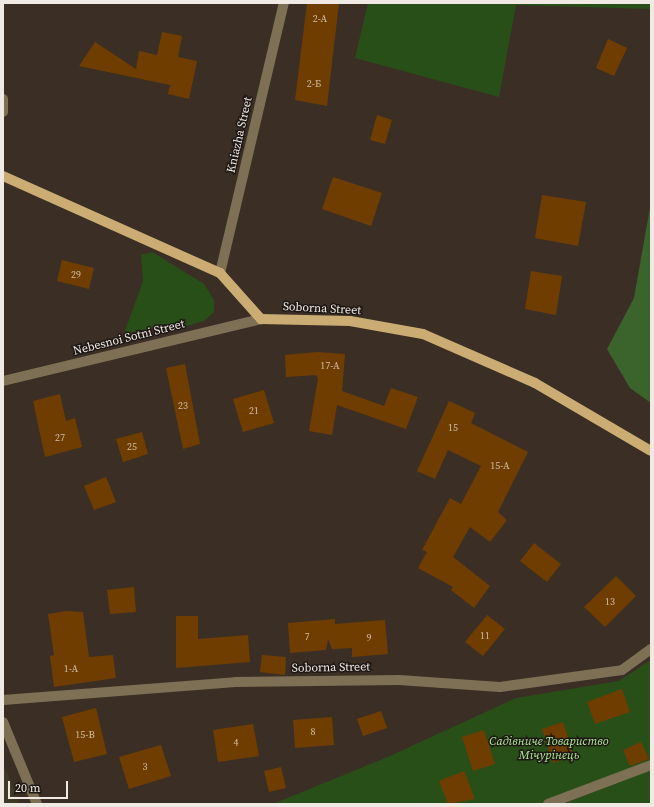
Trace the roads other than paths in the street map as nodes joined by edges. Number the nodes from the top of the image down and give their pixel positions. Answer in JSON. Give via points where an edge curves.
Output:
{"nodes":[{"id":1,"x":284,"y":3,"type":"edge"},
{"id":2,"x":3,"y":99,"type":"edge"},
{"id":3,"x":3,"y":112,"type":"edge"},
{"id":4,"x":3,"y":176,"type":"edge"},
{"id":5,"x":220,"y":272,"type":"junction"},
{"id":6,"x":261,"y":319,"type":"junction"},
{"id":7,"x":3,"y":381,"type":"edge"},
{"id":8,"x":651,"y":451,"type":"edge"},
{"id":9,"x":651,"y":649,"type":"edge"},
{"id":10,"x":3,"y":700,"type":"edge"},
{"id":11,"x":3,"y":722,"type":"edge"},
{"id":12,"x":651,"y":765,"type":"edge"},
{"id":13,"x":37,"y":804,"type":"edge"},
{"id":14,"x":548,"y":804,"type":"edge"}],
"edges":[{"from":1,"to":5,"type":"street","name":"Kniazha Street"},
{"from":2,"to":3,"type":"street"},
{"from":4,"to":5,"type":"main road"},
{"from":5,"to":6,"type":"main road"},
{"from":6,"to":7,"type":"street","name":"Nebesnoi Sotni Street"},
{"from":6,"to":8,"type":"main road","name":"Soborna Street","via":[[350,321],[423,334],[535,383]]},
{"from":9,"to":10,"type":"street","name":"Soborna Street","via":[[622,670],[500,687],[399,680],[235,682]]},
{"from":11,"to":13,"type":"street"},
{"from":12,"to":14,"type":"street"}]}
